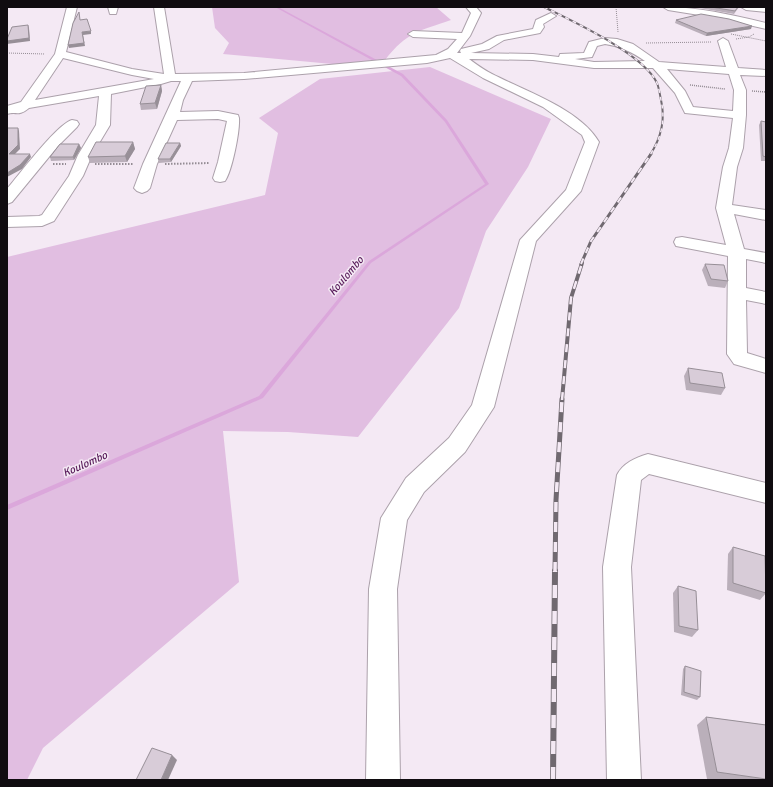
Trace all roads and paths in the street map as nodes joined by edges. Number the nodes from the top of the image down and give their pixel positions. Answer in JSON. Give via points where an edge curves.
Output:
{"nodes":[{"id":1,"x":72,"y":7,"type":"edge"},
{"id":2,"x":159,"y":7,"type":"edge"},
{"id":3,"x":471,"y":7,"type":"edge"},
{"id":4,"x":616,"y":7,"type":"edge"},
{"id":5,"x":668,"y":7,"type":"edge"},
{"id":6,"x":746,"y":7,"type":"edge"},
{"id":7,"x":763,"y":8,"type":"edge"},
{"id":8,"x":551,"y":16,"type":"dead end"},
{"id":9,"x":766,"y":26,"type":"edge"},
{"id":10,"x":413,"y":34,"type":"dead end"},
{"id":11,"x":465,"y":36,"type":"junction"},
{"id":12,"x":749,"y":37,"type":"junction"},
{"id":13,"x":727,"y":38,"type":"junction"},
{"id":14,"x":616,"y":41,"type":"junction"},
{"id":15,"x":766,"y":41,"type":"edge"},
{"id":16,"x":7,"y":53,"type":"edge"},
{"id":17,"x":60,"y":54,"type":"junction"},
{"id":18,"x":452,"y":55,"type":"junction"},
{"id":19,"x":533,"y":57,"type":"junction"},
{"id":20,"x":655,"y":65,"type":"junction"},
{"id":21,"x":734,"y":70,"type":"junction"},
{"id":22,"x":766,"y":73,"type":"edge"},
{"id":23,"x":170,"y":77,"type":"junction"},
{"id":24,"x":188,"y":78,"type":"junction"},
{"id":25,"x":674,"y":84,"type":"junction"},
{"id":26,"x":740,"y":90,"type":"junction"},
{"id":27,"x":105,"y":92,"type":"junction"},
{"id":28,"x":766,"y":92,"type":"edge"},
{"id":29,"x":24,"y":105,"type":"junction"},
{"id":30,"x":8,"y":112,"type":"edge"},
{"id":31,"x":740,"y":115,"type":"junction"},
{"id":32,"x":172,"y":116,"type":"junction"},
{"id":33,"x":72,"y":124,"type":"dead end"},
{"id":34,"x":225,"y":162,"type":"junction"},
{"id":35,"x":150,"y":164,"type":"junction"},
{"id":36,"x":220,"y":178,"type":"dead end"},
{"id":37,"x":142,"y":188,"type":"dead end"},
{"id":38,"x":7,"y":199,"type":"edge"},
{"id":39,"x":724,"y":208,"type":"junction"},
{"id":40,"x":766,"y":215,"type":"edge"},
{"id":41,"x":7,"y":222,"type":"edge"},
{"id":42,"x":682,"y":242,"type":"dead end"},
{"id":43,"x":737,"y":253,"type":"junction"},
{"id":44,"x":766,"y":258,"type":"edge"},
{"id":45,"x":737,"y":292,"type":"junction"},
{"id":46,"x":766,"y":298,"type":"edge"},
{"id":47,"x":766,"y":366,"type":"edge"},
{"id":48,"x":766,"y":493,"type":"edge"},
{"id":49,"x":382,"y":780,"type":"edge"},
{"id":50,"x":624,"y":780,"type":"edge"}],
"edges":[{"from":1,"to":17,"type":"street"},
{"from":2,"to":23,"type":"street"},
{"from":3,"to":11,"type":"street","via":[[476,13],[475,19]]},
{"from":4,"to":14,"type":"path","via":[[618,32],[621,38]]},
{"from":5,"to":9,"type":"street"},
{"from":6,"to":7,"type":"street"},
{"from":7,"to":9,"type":"street","via":[[762,16]]},
{"from":8,"to":18,"type":"street","via":[[539,22],[536,31],[501,38],[485,47]]},
{"from":9,"to":12,"type":"path"},
{"from":10,"to":11,"type":"street"},
{"from":11,"to":18,"type":"street"},
{"from":12,"to":13,"type":"path"},
{"from":12,"to":13,"type":"path"},
{"from":12,"to":15,"type":"path"},
{"from":13,"to":14,"type":"path","via":[[666,44]]},
{"from":13,"to":21,"type":"street"},
{"from":14,"to":19,"type":"street","via":[[593,44],[585,56]]},
{"from":14,"to":20,"type":"street","via":[[636,50]]},
{"from":16,"to":17,"type":"path"},
{"from":17,"to":23,"type":"street","via":[[132,72]]},
{"from":17,"to":29,"type":"street"},
{"from":18,"to":19,"type":"street"},
{"from":18,"to":24,"type":"street","via":[[399,63]]},
{"from":18,"to":49,"type":"street","via":[[487,76],[547,104],[587,133],[592,142],[573,191],[528,240],[483,407],[457,445],[415,485],[394,518],[383,589]]},
{"from":19,"to":20,"type":"street","via":[[594,65]]},
{"from":20,"to":21,"type":"street"},
{"from":20,"to":25,"type":"street"},
{"from":21,"to":22,"type":"street"},
{"from":21,"to":26,"type":"street"},
{"from":23,"to":24,"type":"street"},
{"from":23,"to":27,"type":"street"},
{"from":24,"to":32,"type":"street"},
{"from":25,"to":26,"type":"path"},
{"from":25,"to":31,"type":"street","via":[[689,110]]},
{"from":26,"to":28,"type":"path"},
{"from":26,"to":31,"type":"street"},
{"from":27,"to":29,"type":"street"},
{"from":27,"to":41,"type":"street","via":[[103,125],[85,154],[76,176],[48,218],[42,221]]},
{"from":29,"to":30,"type":"street"},
{"from":31,"to":39,"type":"street"},
{"from":32,"to":34,"type":"street","via":[[218,115],[232,118]]},
{"from":32,"to":35,"type":"street"},
{"from":33,"to":38,"type":"street"},
{"from":34,"to":35,"type":"path"},
{"from":34,"to":36,"type":"street"},
{"from":35,"to":37,"type":"street"},
{"from":39,"to":40,"type":"street"},
{"from":39,"to":43,"type":"street"},
{"from":42,"to":43,"type":"street"},
{"from":43,"to":44,"type":"street"},
{"from":43,"to":45,"type":"street"},
{"from":45,"to":46,"type":"street"},
{"from":45,"to":47,"type":"street","via":[[737,354],[741,359]]},
{"from":48,"to":50,"type":"street","via":[[648,464],[629,475],[617,567]]}]}
